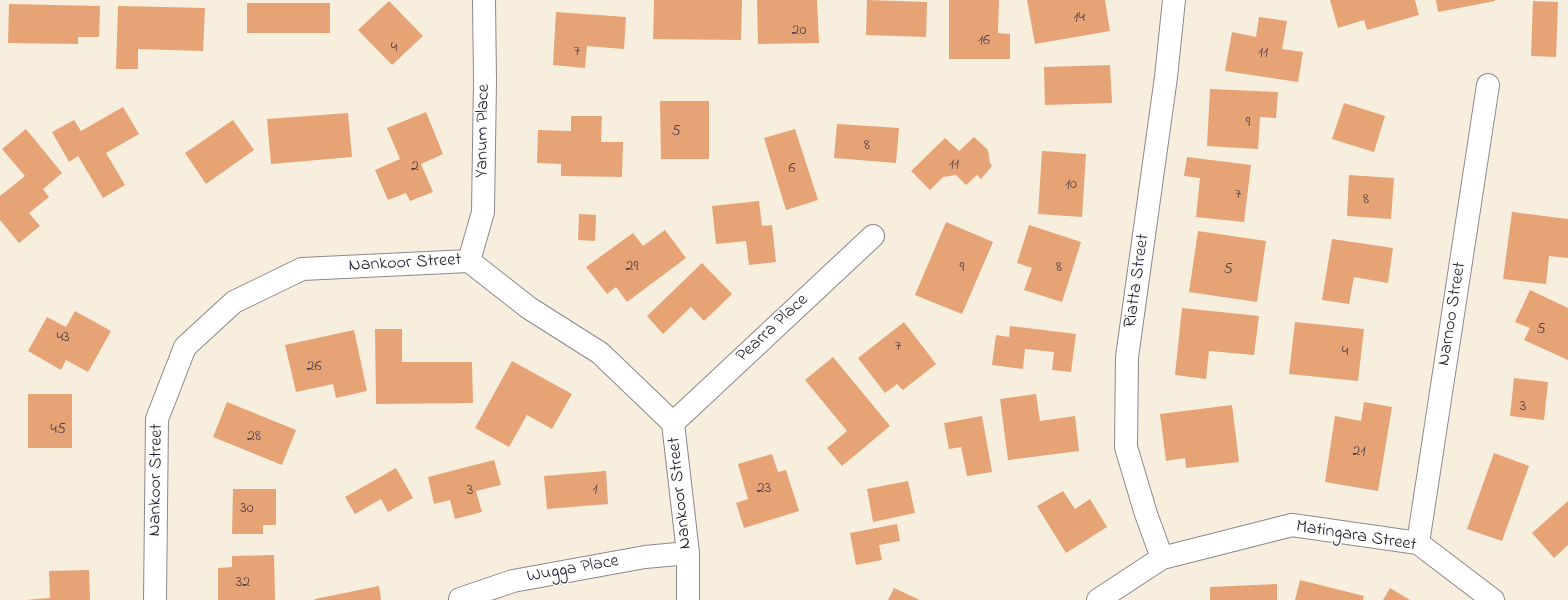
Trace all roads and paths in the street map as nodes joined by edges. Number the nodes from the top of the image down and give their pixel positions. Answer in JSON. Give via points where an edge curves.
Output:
{"nodes":[{"id":1,"x":484,"y":0,"type":"edge"},
{"id":2,"x":1174,"y":0,"type":"edge"},
{"id":3,"x":1488,"y":85,"type":"dead end"},
{"id":4,"x":873,"y":236,"type":"dead end"},
{"id":5,"x":469,"y":261,"type":"junction"},
{"id":6,"x":673,"y":423,"type":"junction"},
{"id":7,"x":1418,"y":543,"type":"junction"},
{"id":8,"x":688,"y":553,"type":"junction"},
{"id":9,"x":1162,"y":558,"type":"junction"},
{"id":10,"x":460,"y":599,"type":"dead end"},
{"id":11,"x":155,"y":600,"type":"edge"},
{"id":12,"x":688,"y":600,"type":"edge"},
{"id":13,"x":1098,"y":600,"type":"edge"},
{"id":14,"x":1493,"y":600,"type":"edge"}],
"edges":[{"from":1,"to":5,"type":"street","name":"Yanum Place","via":[[483,212]]},
{"from":2,"to":9,"type":"street","name":"Riatta Street","via":[[1166,77],[1127,357],[1126,447]]},
{"from":3,"to":7,"type":"street","name":"Narnoo Street"},
{"from":4,"to":6,"type":"street","name":"Pearra Place"},
{"from":5,"to":6,"type":"street","name":"Nankoor Street","via":[[529,308],[600,353]]},
{"from":5,"to":11,"type":"street","name":"Nankoor Street","via":[[302,269],[234,302],[185,347],[157,419]]},
{"from":6,"to":8,"type":"street","name":"Nankoor Street"},
{"from":7,"to":9,"type":"street","name":"Matingara Street","via":[[1292,525]]},
{"from":7,"to":14,"type":"street","name":"Matingara Street"},
{"from":8,"to":10,"type":"street","name":"Wugga Place","via":[[645,557],[513,581]]},
{"from":8,"to":12,"type":"street","name":"Nankoor Street"},
{"from":9,"to":13,"type":"street","name":"Matingara Street"}]}
